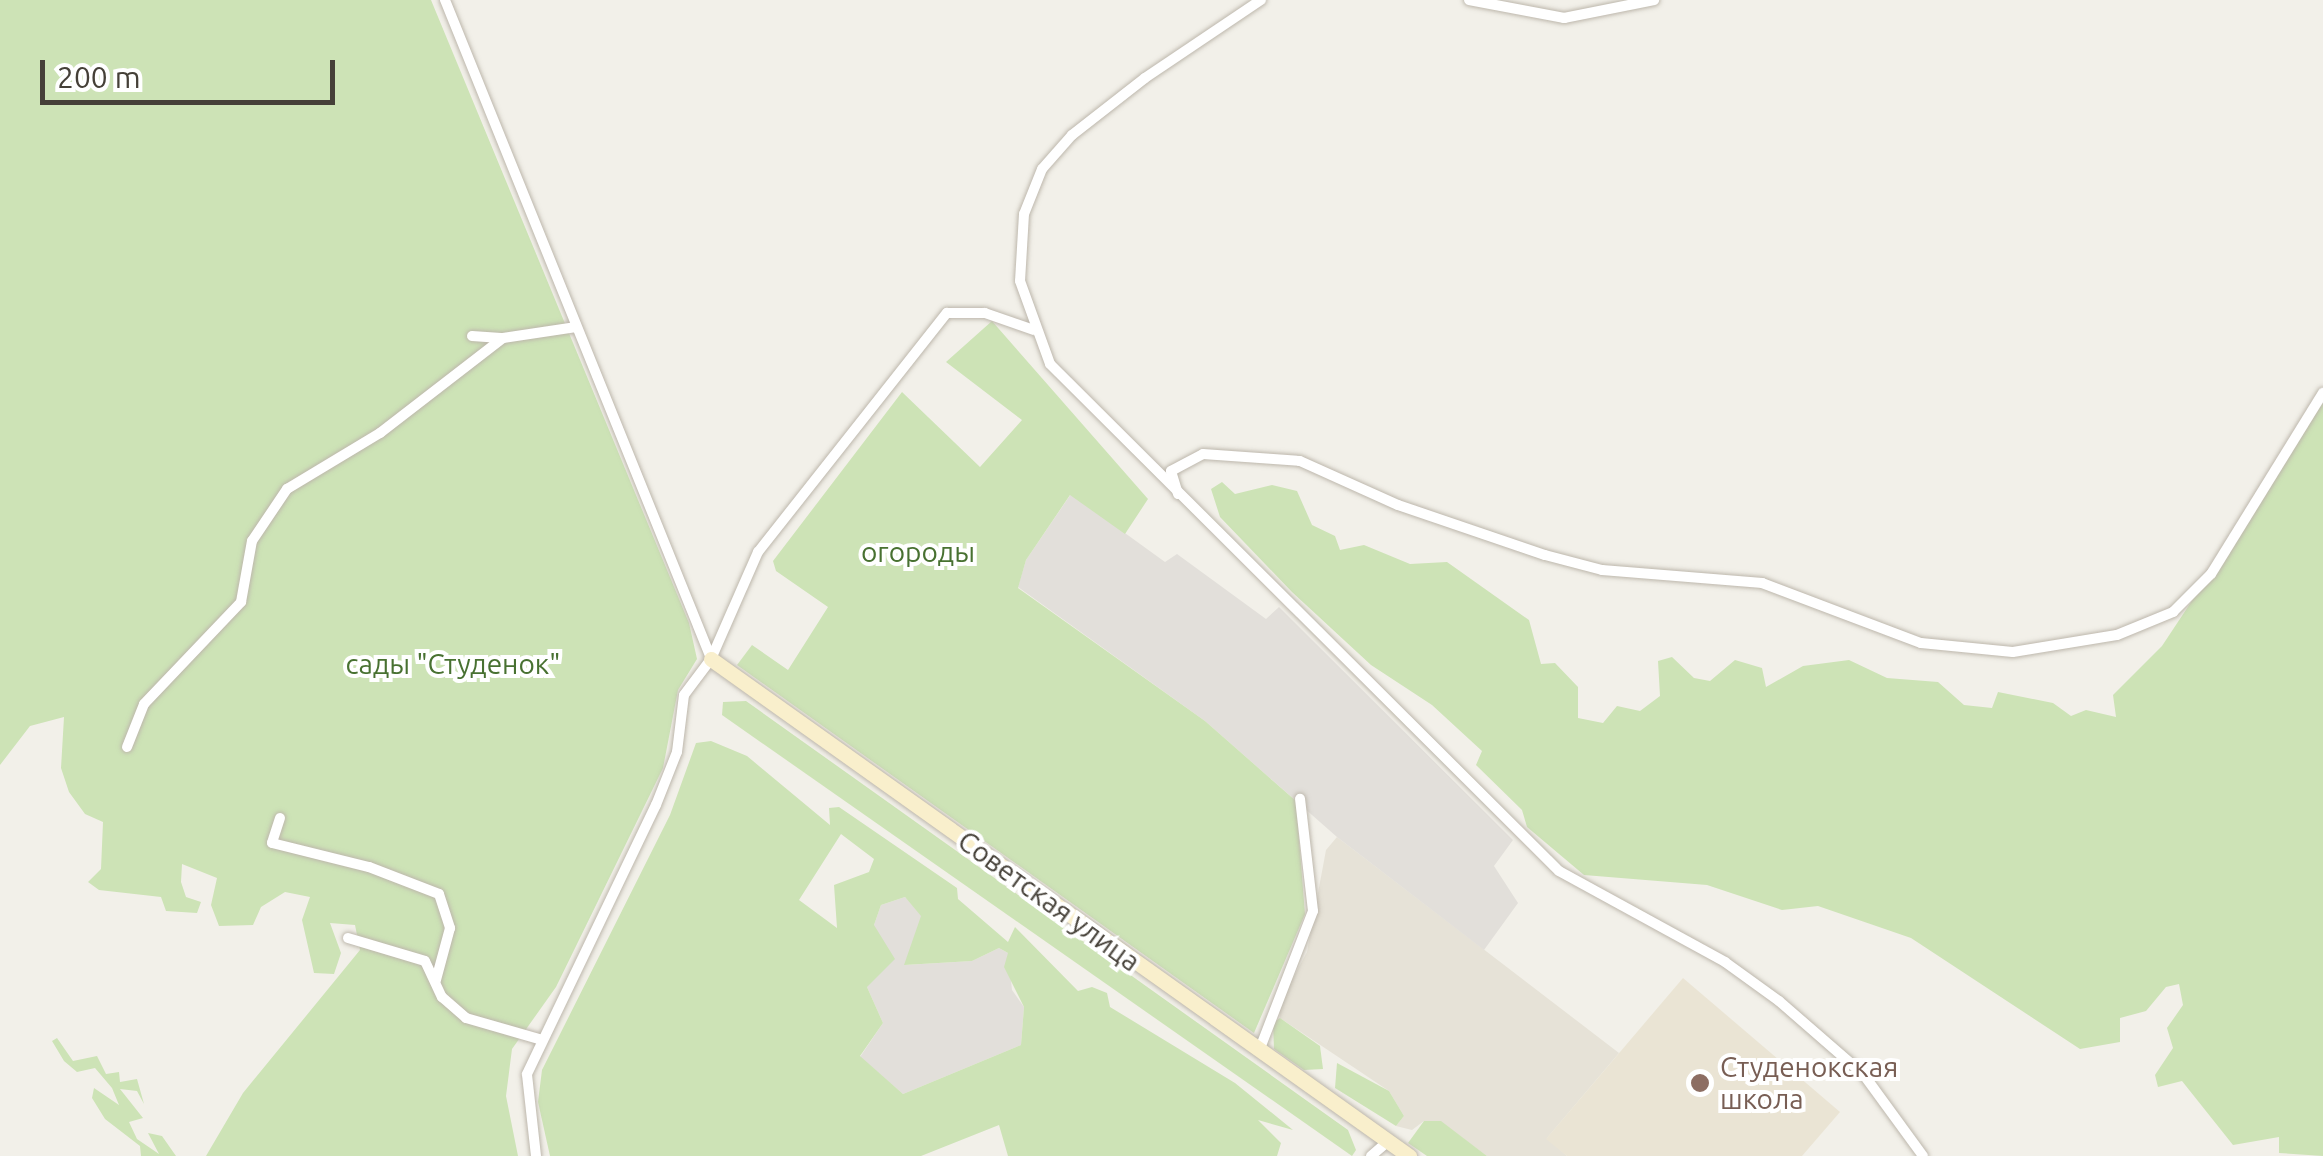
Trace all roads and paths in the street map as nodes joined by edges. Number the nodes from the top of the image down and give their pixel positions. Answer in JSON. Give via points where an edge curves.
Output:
{"nodes":[{"id":1,"x":445,"y":0,"type":"edge"},
{"id":2,"x":1261,"y":0,"type":"edge"},
{"id":3,"x":1470,"y":0,"type":"edge"},
{"id":4,"x":1654,"y":0,"type":"edge"},
{"id":5,"x":576,"y":328,"type":"junction"},
{"id":6,"x":1034,"y":330,"type":"junction"},
{"id":7,"x":472,"y":336,"type":"dead end"},
{"id":8,"x":503,"y":338,"type":"junction"},
{"id":9,"x":2323,"y":393,"type":"edge"},
{"id":10,"x":1180,"y":500,"type":"junction"},
{"id":11,"x":711,"y":660,"type":"junction"},
{"id":12,"x":127,"y":746,"type":"dead end"},
{"id":13,"x":1300,"y":799,"type":"dead end"},
{"id":14,"x":280,"y":818,"type":"dead end"},
{"id":15,"x":348,"y":938,"type":"dead end"},
{"id":16,"x":436,"y":980,"type":"junction"},
{"id":17,"x":542,"y":1040,"type":"junction"},
{"id":18,"x":1260,"y":1050,"type":"junction"},
{"id":19,"x":1388,"y":1141,"type":"junction"},
{"id":20,"x":536,"y":1156,"type":"edge"},
{"id":21,"x":1372,"y":1156,"type":"edge"},
{"id":22,"x":1409,"y":1156,"type":"edge"},
{"id":23,"x":1923,"y":1156,"type":"edge"}],
"edges":[{"from":1,"to":5,"type":"street"},
{"from":2,"to":6,"type":"street","via":[[1116,100],[1042,169],[1030,192],[1019,250]]},
{"from":3,"to":4,"type":"street","via":[[1564,18]]},
{"from":5,"to":8,"type":"street"},
{"from":5,"to":11,"type":"street"},
{"from":6,"to":10,"type":"street","via":[[1076,396]]},
{"from":6,"to":11,"type":"street","via":[[985,313],[947,313],[758,552]]},
{"from":7,"to":8,"type":"street"},
{"from":8,"to":12,"type":"street","via":[[380,433],[288,490],[252,541],[242,602],[144,704]]},
{"from":9,"to":10,"type":"street","via":[[2211,574],[2173,612],[2117,636],[2012,652],[1920,643],[1762,583],[1602,570],[1398,505],[1284,458],[1229,452],[1181,460],[1171,471]]},
{"from":10,"to":23,"type":"street","via":[[1559,871],[1725,962],[1779,1001],[1864,1075]]},
{"from":11,"to":17,"type":"street","via":[[684,695],[678,752]]},
{"from":11,"to":18,"type":"street","name":"Советская улица"},
{"from":13,"to":18,"type":"street","via":[[1313,911]]},
{"from":14,"to":16,"type":"street","via":[[272,844],[369,867],[440,894],[450,928]]},
{"from":15,"to":16,"type":"street","via":[[425,962]]},
{"from":16,"to":17,"type":"street","via":[[442,997],[466,1018]]},
{"from":17,"to":20,"type":"street","via":[[527,1074]]},
{"from":18,"to":19,"type":"street","name":"Советская улица"},
{"from":19,"to":21,"type":"street"},
{"from":19,"to":22,"type":"street","name":"Советская улица"}]}
